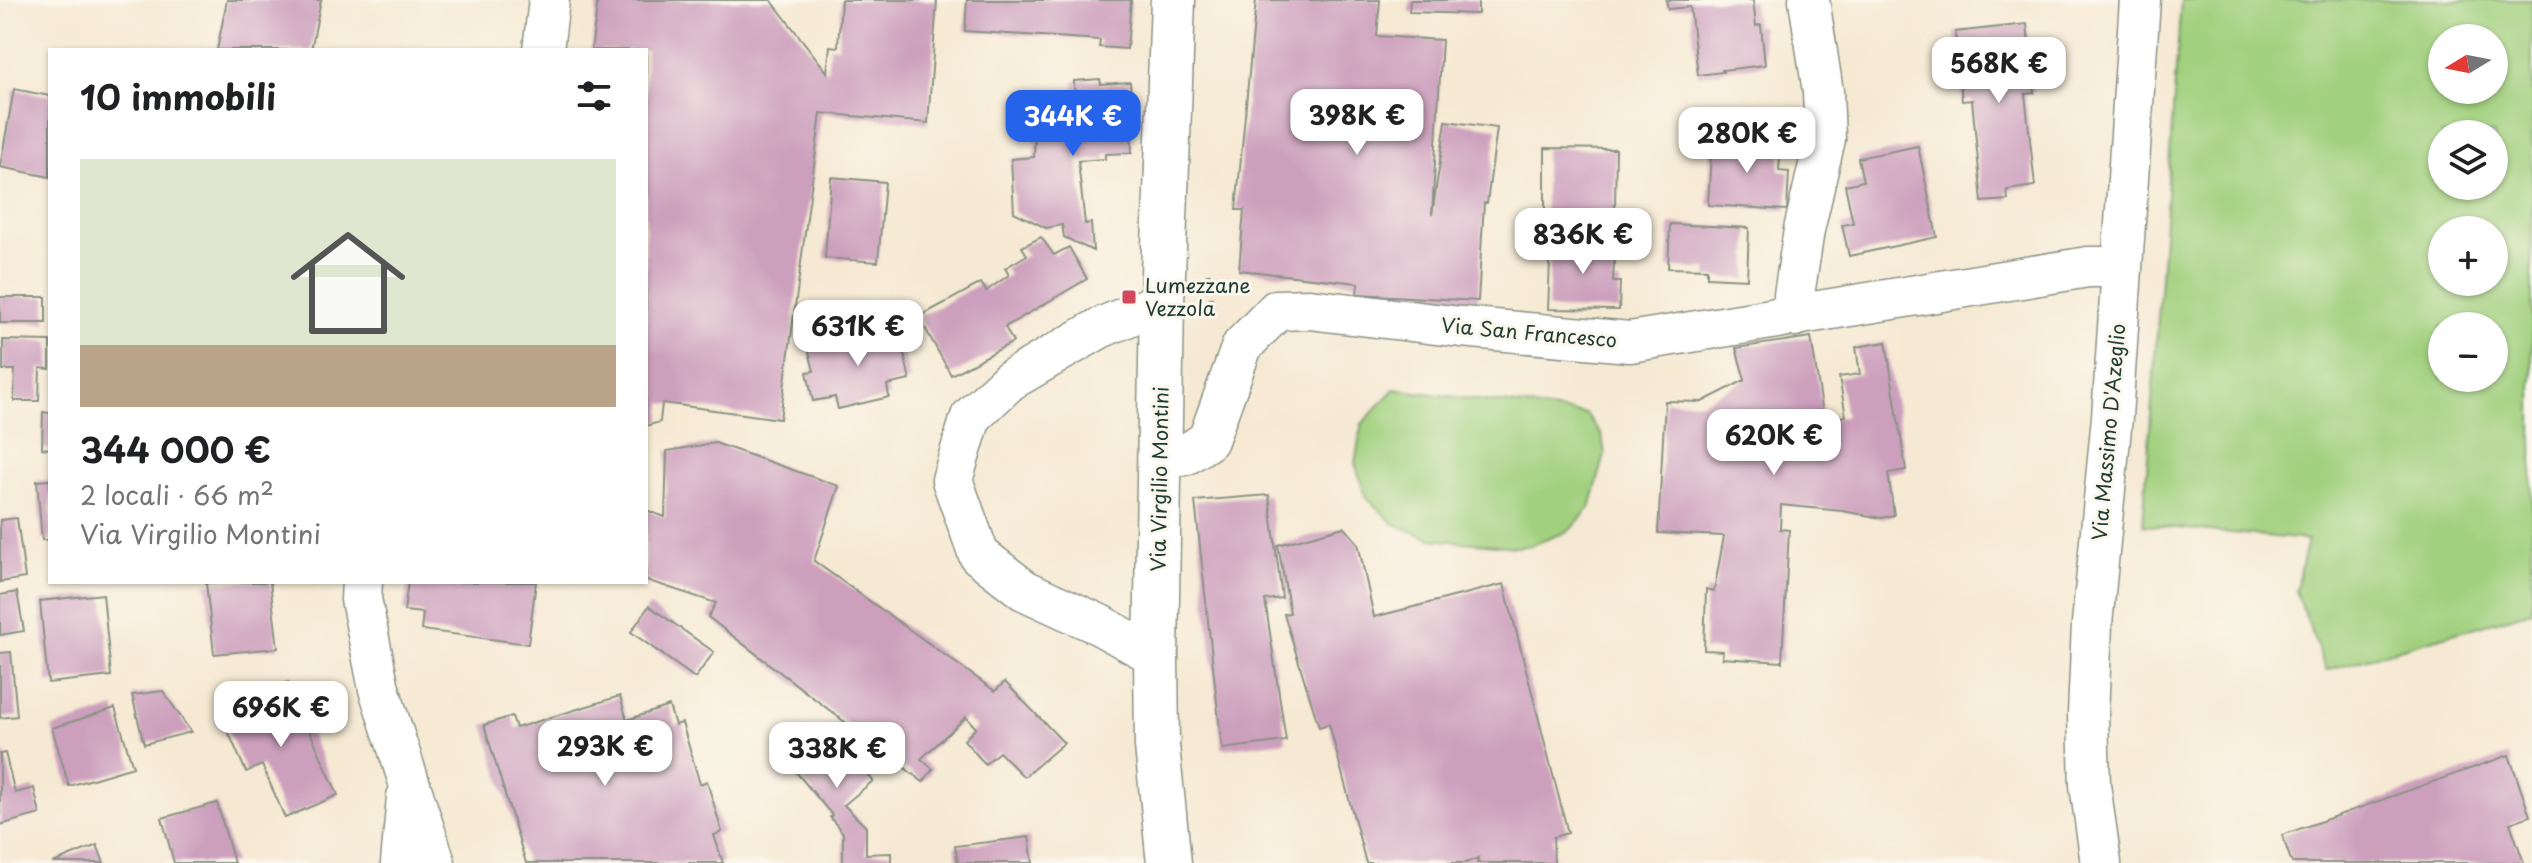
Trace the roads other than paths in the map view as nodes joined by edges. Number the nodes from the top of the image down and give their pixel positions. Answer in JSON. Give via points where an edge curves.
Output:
{"nodes":[{"id":1,"x":549,"y":0,"type":"edge"},
{"id":2,"x":1173,"y":0,"type":"edge"},
{"id":3,"x":1809,"y":0,"type":"edge"},
{"id":4,"x":2140,"y":0,"type":"edge"},
{"id":5,"x":543,"y":48,"type":"edge"},
{"id":6,"x":2121,"y":267,"type":"junction"},
{"id":7,"x":1162,"y":302,"type":"junction"},
{"id":8,"x":1795,"y":316,"type":"junction"},
{"id":9,"x":1161,"y":457,"type":"junction"},
{"id":10,"x":362,"y":584,"type":"edge"},
{"id":11,"x":1156,"y":656,"type":"junction"},
{"id":12,"x":409,"y":777,"type":"junction"},
{"id":13,"x":401,"y":863,"type":"edge"},
{"id":14,"x":435,"y":863,"type":"edge"},
{"id":15,"x":1169,"y":863,"type":"edge"},
{"id":16,"x":2101,"y":863,"type":"edge"}],
"edges":[{"from":1,"to":5,"type":"street"},
{"from":2,"to":7,"type":"main road","name":"Via Virgilio Montini"},
{"from":3,"to":8,"type":"street","via":[[1825,139],[1804,230]]},
{"from":4,"to":6,"type":"street","name":"Via Massimo D'Azeglio"},
{"from":6,"to":8,"type":"street","name":"Via San Francesco","via":[[2088,267]]},
{"from":6,"to":16,"type":"street","name":"Via Massimo D'Azeglio","via":[[2088,714],[2090,785]]},
{"from":7,"to":9,"type":"main road","name":"Via Virgilio Montini"},
{"from":7,"to":11,"type":"street","via":[[1100,328],[1009,381],[971,417],[952,480],[979,555],[1024,590]]},
{"from":8,"to":9,"type":"street","name":"Via San Francesco","via":[[1630,342],[1277,310],[1242,346],[1208,440],[1185,455]]},
{"from":9,"to":11,"type":"main road","name":"Via Virgilio Montini"},
{"from":10,"to":12,"type":"street","via":[[379,689]]},
{"from":11,"to":15,"type":"main road","name":"Via Virgilio Montini","via":[[1157,746]]},
{"from":12,"to":13,"type":"street"},
{"from":12,"to":14,"type":"street"}]}
